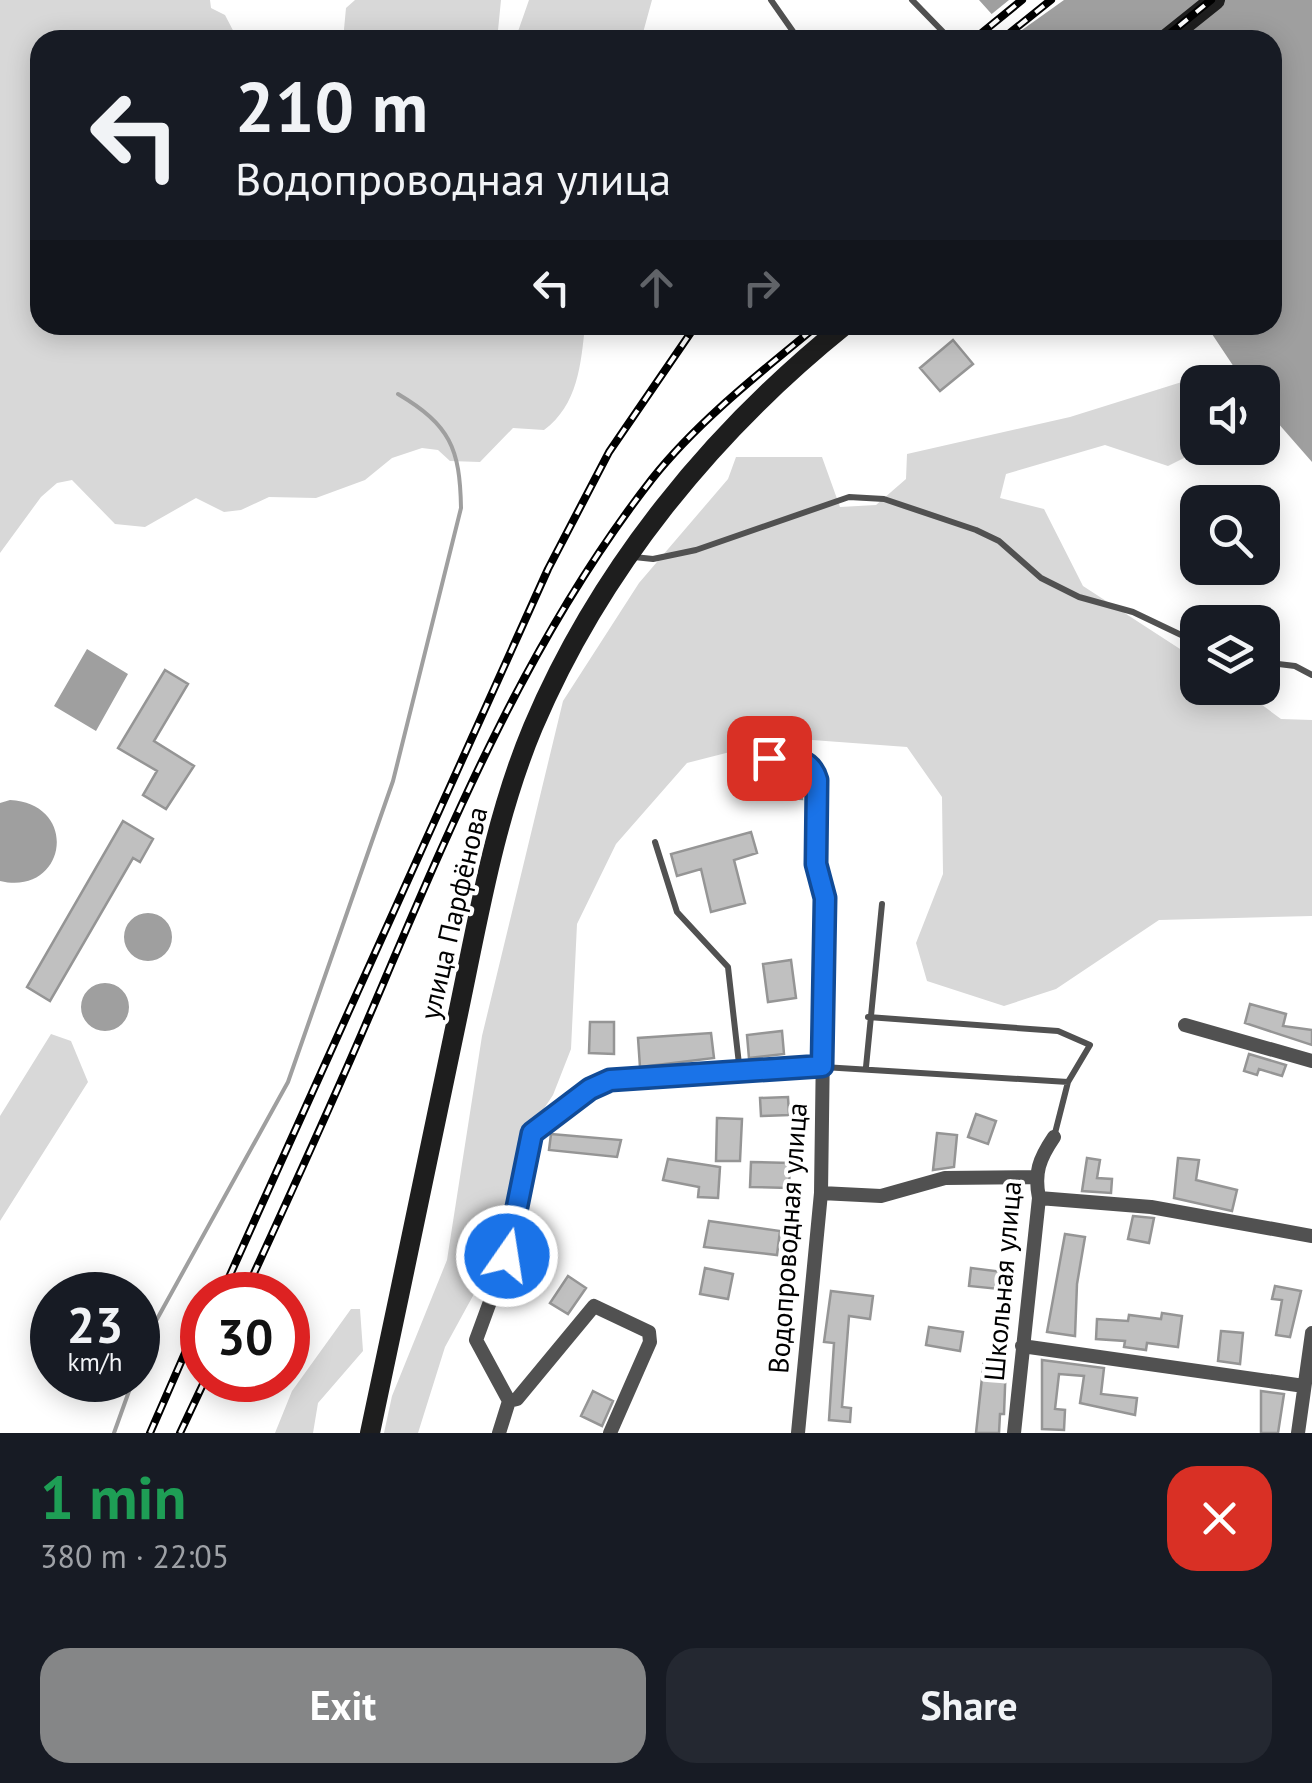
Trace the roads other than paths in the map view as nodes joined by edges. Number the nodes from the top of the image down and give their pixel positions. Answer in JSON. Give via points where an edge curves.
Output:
{"nodes":[{"id":1,"x":771,"y":0,"type":"edge"},
{"id":2,"x":912,"y":0,"type":"edge"},
{"id":3,"x":1215,"y":0,"type":"edge"},
{"id":4,"x":792,"y":30,"type":"edge"},
{"id":5,"x":941,"y":30,"type":"edge"},
{"id":6,"x":1178,"y":30,"type":"edge"},
{"id":7,"x":832,"y":335,"type":"edge"},
{"id":8,"x":629,"y":556,"type":"junction"},
{"id":9,"x":1180,"y":634,"type":"edge"},
{"id":10,"x":1280,"y":664,"type":"edge"},
{"id":11,"x":1312,"y":674,"type":"edge"},
{"id":12,"x":736,"y":756,"type":"dead end"},
{"id":13,"x":655,"y":842,"type":"dead end"},
{"id":14,"x":882,"y":904,"type":"dead end"},
{"id":15,"x":868,"y":1017,"type":"junction"},
{"id":16,"x":1185,"y":1025,"type":"dead end"},
{"id":17,"x":1312,"y":1061,"type":"edge"},
{"id":18,"x":822,"y":1066,"type":"junction"},
{"id":19,"x":866,"y":1066,"type":"junction"},
{"id":20,"x":740,"y":1074,"type":"junction"},
{"id":21,"x":1068,"y":1082,"type":"junction"},
{"id":22,"x":1054,"y":1137,"type":"joint"},
{"id":23,"x":1035,"y":1177,"type":"junction"},
{"id":24,"x":821,"y":1193,"type":"junction"},
{"id":25,"x":1039,"y":1198,"type":"junction"},
{"id":26,"x":1312,"y":1236,"type":"edge"},
{"id":27,"x":1312,"y":1333,"type":"edge"},
{"id":28,"x":1022,"y":1346,"type":"junction"},
{"id":29,"x":1304,"y":1386,"type":"junction"},
{"id":30,"x":509,"y":1401,"type":"junction"},
{"id":31,"x":370,"y":1433,"type":"edge"},
{"id":32,"x":499,"y":1433,"type":"edge"},
{"id":33,"x":610,"y":1433,"type":"edge"},
{"id":34,"x":798,"y":1433,"type":"edge"},
{"id":35,"x":1014,"y":1433,"type":"edge"},
{"id":36,"x":1298,"y":1433,"type":"edge"}],
"edges":[{"from":1,"to":4,"type":"lane"},
{"from":2,"to":5,"type":"lane"},
{"from":3,"to":6,"type":"main road"},
{"from":7,"to":8,"type":"main road","name":"улица Парфёнова","via":[[706,453]]},
{"from":8,"to":9,"type":"lane","via":[[653,559],[696,550],[849,498],[884,499],[976,530],[1041,578]]},
{"from":8,"to":31,"type":"main road","name":"улица Парфёнова","via":[[553,683],[512,783],[480,905]]},
{"from":10,"to":11,"type":"lane"},
{"from":12,"to":18,"type":"street","name":"Водопроводная улица","via":[[803,760],[817,780],[816,864],[825,898]]},
{"from":13,"to":20,"type":"lane","via":[[678,912],[728,967]]},
{"from":14,"to":15,"type":"lane"},
{"from":15,"to":19,"type":"lane"},
{"from":15,"to":21,"type":"lane","via":[[1058,1030],[1090,1045]]},
{"from":16,"to":17,"type":"street"},
{"from":18,"to":19,"type":"lane"},
{"from":18,"to":20,"type":"street"},
{"from":18,"to":24,"type":"street","name":"Водопроводная улица"},
{"from":19,"to":21,"type":"lane"},
{"from":20,"to":30,"type":"street","via":[[610,1080],[532,1133],[512,1238],[476,1340]]},
{"from":21,"to":22,"type":"lane"},
{"from":22,"to":23,"type":"street","name":"Школьная улица"},
{"from":23,"to":24,"type":"street","via":[[946,1178],[881,1196]]},
{"from":23,"to":25,"type":"street","name":"Школьная улица"},
{"from":24,"to":34,"type":"street","name":"Водопроводная улица"},
{"from":25,"to":26,"type":"street","via":[[1151,1206]]},
{"from":25,"to":28,"type":"street","name":"Школьная улица"},
{"from":27,"to":29,"type":"street"},
{"from":28,"to":29,"type":"street"},
{"from":28,"to":35,"type":"street","name":"Школьная улица"},
{"from":29,"to":36,"type":"street"},
{"from":30,"to":32,"type":"street"},
{"from":30,"to":33,"type":"street","via":[[587,1310],[600,1308],[652,1336]]}]}
